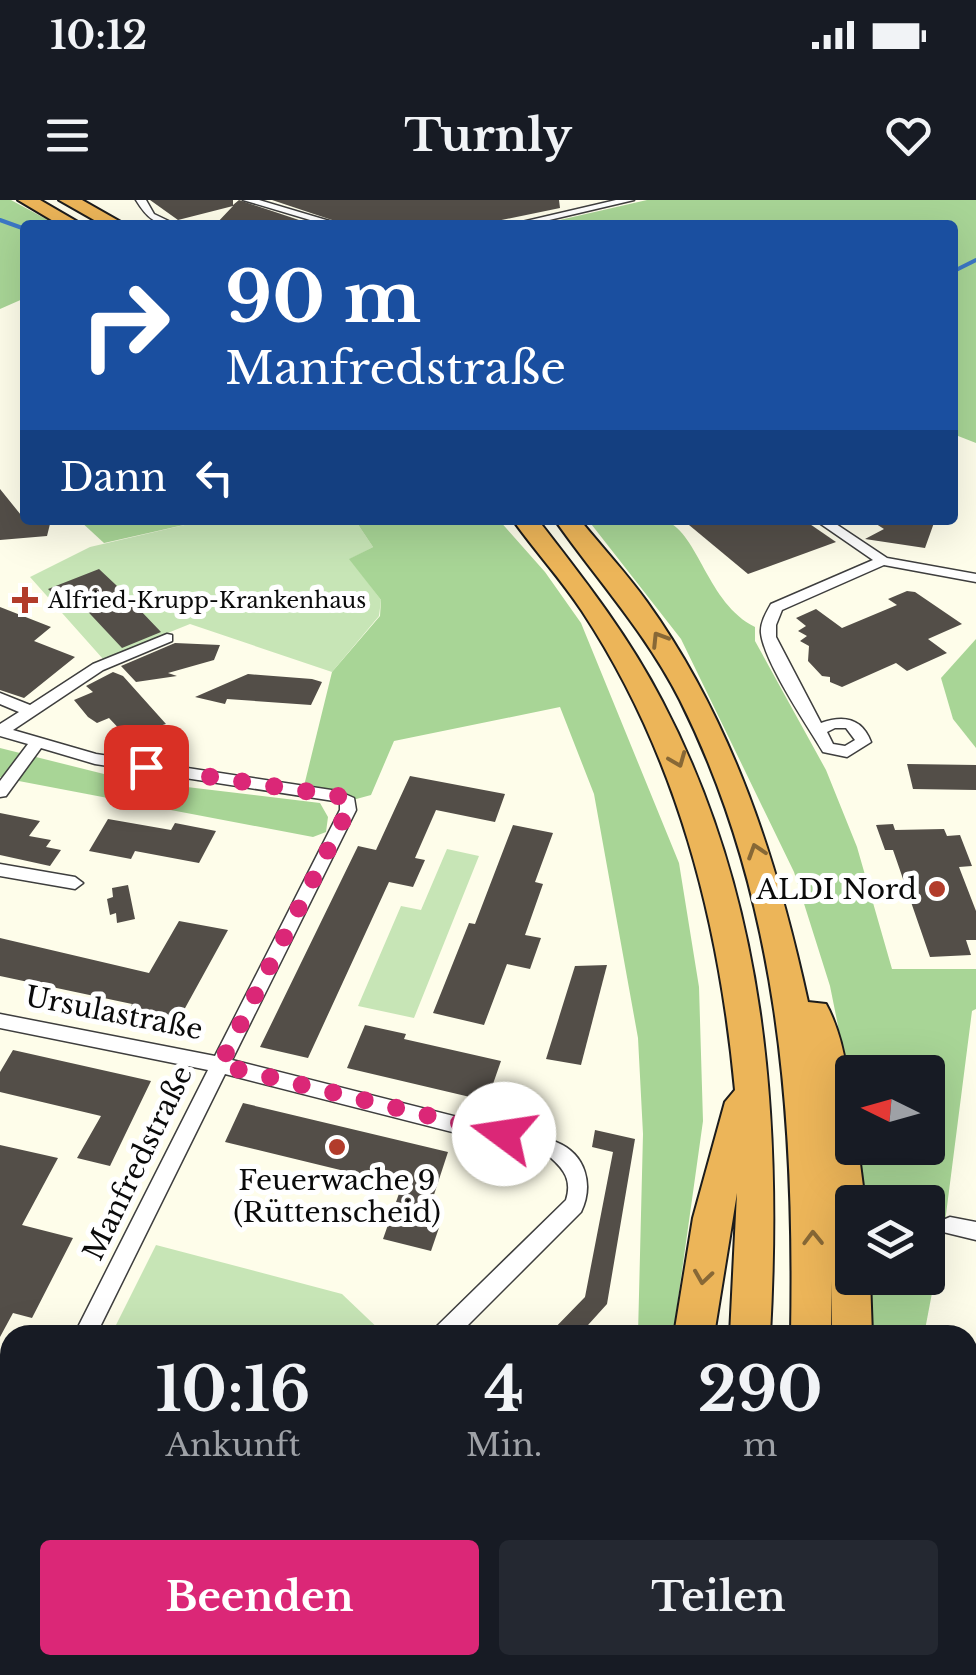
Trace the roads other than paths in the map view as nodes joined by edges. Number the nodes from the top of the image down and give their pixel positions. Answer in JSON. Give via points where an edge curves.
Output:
{"nodes":[{"id":1,"x":27,"y":200,"type":"edge"},
{"id":2,"x":68,"y":200,"type":"edge"},
{"id":3,"x":141,"y":200,"type":"edge"},
{"id":4,"x":248,"y":200,"type":"edge"},
{"id":5,"x":628,"y":200,"type":"edge"},
{"id":6,"x":65,"y":220,"type":"edge"},
{"id":7,"x":108,"y":220,"type":"edge"},
{"id":8,"x":161,"y":220,"type":"edge"},
{"id":9,"x":320,"y":220,"type":"edge"},
{"id":10,"x":537,"y":220,"type":"edge"},
{"id":11,"x":529,"y":525,"type":"edge"},
{"id":12,"x":571,"y":525,"type":"edge"},
{"id":13,"x":829,"y":525,"type":"edge"},
{"id":14,"x":883,"y":561,"type":"junction"},
{"id":15,"x":976,"y":578,"type":"edge"},
{"id":16,"x":167,"y":638,"type":"dead end"},
{"id":17,"x":0,"y":698,"type":"edge"},
{"id":18,"x":31,"y":711,"type":"junction"},
{"id":19,"x":818,"y":731,"type":"dead end"},
{"id":20,"x":36,"y":744,"type":"junction"},
{"id":21,"x":2,"y":786,"type":"edge"},
{"id":22,"x":0,"y":870,"type":"edge"},
{"id":23,"x":76,"y":883,"type":"dead end"},
{"id":24,"x":782,"y":945,"type":"junction"},
{"id":25,"x":1,"y":1023,"type":"edge"},
{"id":26,"x":220,"y":1065,"type":"junction"},
{"id":27,"x":752,"y":1069,"type":"junction"},
{"id":28,"x":950,"y":1226,"type":"dead end"},
{"id":29,"x":976,"y":1231,"type":"edge"},
{"id":30,"x":90,"y":1325,"type":"edge"},
{"id":31,"x":453,"y":1325,"type":"edge"},
{"id":32,"x":696,"y":1325,"type":"edge"},
{"id":33,"x":750,"y":1325,"type":"edge"},
{"id":34,"x":811,"y":1325,"type":"edge"},
{"id":35,"x":852,"y":1325,"type":"edge"}],
"edges":[{"from":1,"to":6,"type":"highway"},
{"from":2,"to":7,"type":"highway"},
{"from":3,"to":8,"type":"street"},
{"from":4,"to":9,"type":"street"},
{"from":5,"to":10,"type":"street"},
{"from":11,"to":27,"type":"highway","one_way":true,"via":[[615,635],[680,764],[727,919]]},
{"from":24,"to":12,"type":"highway","one_way":true,"via":[[750,829],[700,712],[650,625]]},
{"from":13,"to":14,"type":"street"},
{"from":14,"to":15,"type":"street"},
{"from":14,"to":19,"type":"street","via":[[772,614],[770,638]]},
{"from":16,"to":18,"type":"street","via":[[98,666]]},
{"from":17,"to":18,"type":"street"},
{"from":18,"to":20,"type":"street","via":[[0,732]]},
{"from":20,"to":21,"type":"street"},
{"from":20,"to":26,"type":"street","name":"Manfredstraße","via":[[348,802]]},
{"from":22,"to":23,"type":"street"},
{"from":34,"to":24,"type":"highway","one_way":true,"via":[[809,1138]]},
{"from":24,"to":35,"type":"highway","via":[[822,1046],[848,1226]]},
{"from":25,"to":26,"type":"street","name":"Ursulastraße"},
{"from":26,"to":30,"type":"street","name":"Manfredstraße"},
{"from":26,"to":31,"type":"street","name":"Ursulastraße","via":[[536,1142],[568,1160],[580,1188],[574,1206]]},
{"from":27,"to":32,"type":"highway","one_way":true,"via":[[712,1218]]},
{"from":27,"to":33,"type":"highway"},
{"from":28,"to":29,"type":"street"}]}
